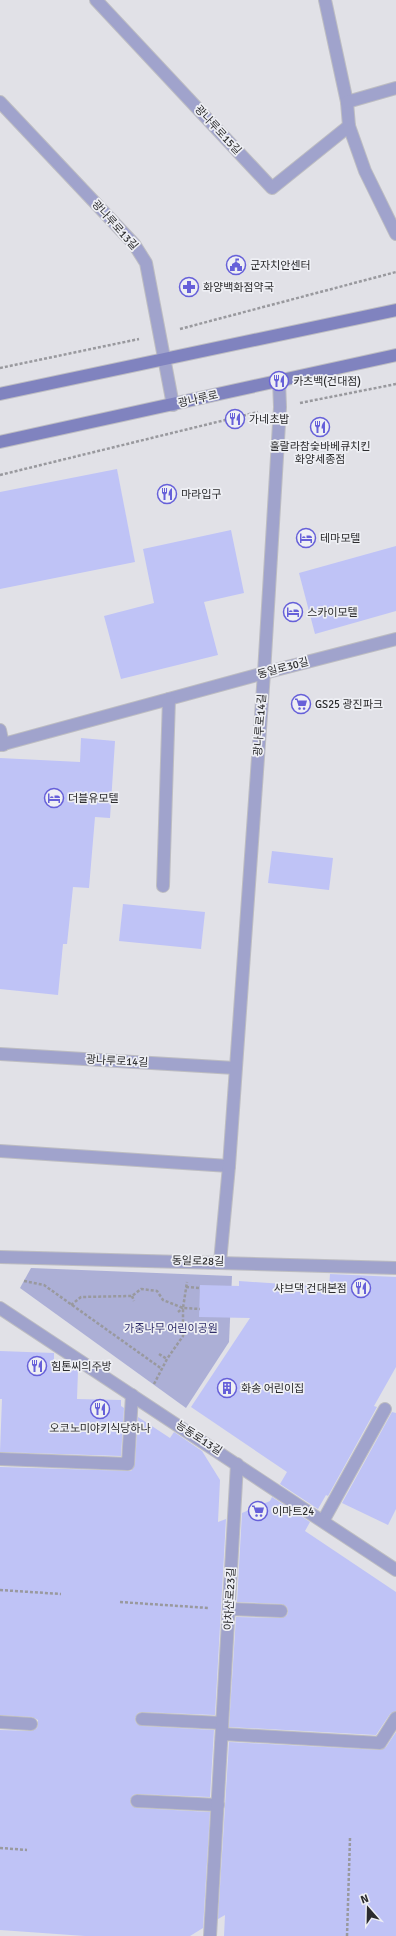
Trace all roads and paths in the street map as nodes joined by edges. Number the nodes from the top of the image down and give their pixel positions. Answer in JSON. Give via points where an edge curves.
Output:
{"nodes":[{"id":1,"x":96,"y":0,"type":"edge"},
{"id":2,"x":325,"y":0,"type":"edge"},
{"id":3,"x":396,"y":88,"type":"edge"},
{"id":4,"x":0,"y":102,"type":"edge"},
{"id":5,"x":347,"y":102,"type":"junction"},
{"id":6,"x":350,"y":126,"type":"junction"},
{"id":7,"x":396,"y":234,"type":"edge"},
{"id":8,"x":396,"y":272,"type":"edge"},
{"id":9,"x":396,"y":310,"type":"edge"},
{"id":10,"x":159,"y":334,"type":"junction"},
{"id":11,"x":396,"y":355,"type":"edge"},
{"id":12,"x":164,"y":360,"type":"junction"},
{"id":13,"x":0,"y":368,"type":"edge"},
{"id":14,"x":278,"y":381,"type":"junction"},
{"id":15,"x":396,"y":384,"type":"edge"},
{"id":16,"x":0,"y":394,"type":"edge"},
{"id":17,"x":173,"y":405,"type":"junction"},
{"id":18,"x":280,"y":407,"type":"junction"},
{"id":19,"x":0,"y":442,"type":"edge"},
{"id":20,"x":0,"y":475,"type":"edge"},
{"id":21,"x":396,"y":639,"type":"edge"},
{"id":22,"x":264,"y":673,"type":"junction"},
{"id":23,"x":170,"y":699,"type":"junction"},
{"id":24,"x":0,"y":730,"type":"edge"},
{"id":25,"x":1,"y":745,"type":"edge"},
{"id":26,"x":163,"y":886,"type":"dead end"},
{"id":27,"x":0,"y":1054,"type":"edge"},
{"id":28,"x":235,"y":1068,"type":"junction"},
{"id":29,"x":0,"y":1152,"type":"edge"},
{"id":30,"x":229,"y":1166,"type":"junction"},
{"id":31,"x":0,"y":1257,"type":"edge"},
{"id":32,"x":188,"y":1261,"type":"junction"},
{"id":33,"x":220,"y":1262,"type":"junction"},
{"id":34,"x":396,"y":1268,"type":"edge"},
{"id":35,"x":17,"y":1280,"type":"dead end"},
{"id":36,"x":186,"y":1287,"type":"junction"},
{"id":37,"x":200,"y":1288,"type":"dead end"},
{"id":38,"x":132,"y":1296,"type":"junction"},
{"id":39,"x":134,"y":1301,"type":"dead end"},
{"id":40,"x":71,"y":1305,"type":"junction"},
{"id":41,"x":0,"y":1308,"type":"edge"},
{"id":42,"x":183,"y":1308,"type":"junction"},
{"id":43,"x":200,"y":1309,"type":"dead end"},
{"id":44,"x":178,"y":1312,"type":"dead end"},
{"id":45,"x":120,"y":1333,"type":"dead end"},
{"id":46,"x":117,"y":1338,"type":"junction"},
{"id":47,"x":159,"y":1354,"type":"dead end"},
{"id":48,"x":167,"y":1359,"type":"junction"},
{"id":49,"x":162,"y":1369,"type":"junction"},
{"id":50,"x":132,"y":1395,"type":"junction"},
{"id":51,"x":144,"y":1402,"type":"junction"},
{"id":52,"x":385,"y":1409,"type":"dead end"},
{"id":53,"x":0,"y":1459,"type":"edge"},
{"id":54,"x":237,"y":1464,"type":"junction"},
{"id":55,"x":322,"y":1521,"type":"junction"},
{"id":56,"x":396,"y":1570,"type":"edge"},
{"id":57,"x":0,"y":1590,"type":"edge"},
{"id":58,"x":61,"y":1594,"type":"dead end"},
{"id":59,"x":120,"y":1602,"type":"dead end"},
{"id":60,"x":229,"y":1609,"type":"junction"},
{"id":61,"x":281,"y":1611,"type":"dead end"},
{"id":62,"x":396,"y":1718,"type":"edge"},
{"id":63,"x":142,"y":1719,"type":"dead end"},
{"id":64,"x":0,"y":1722,"type":"edge"},
{"id":65,"x":31,"y":1724,"type":"dead end"},
{"id":66,"x":222,"y":1728,"type":"junction"},
{"id":67,"x":137,"y":1801,"type":"dead end"},
{"id":68,"x":218,"y":1805,"type":"junction"},
{"id":69,"x":350,"y":1838,"type":"dead end"},
{"id":70,"x":0,"y":1848,"type":"edge"},
{"id":71,"x":27,"y":1850,"type":"dead end"},
{"id":72,"x":210,"y":1936,"type":"edge"},
{"id":73,"x":347,"y":1936,"type":"edge"}],
"edges":[{"from":1,"to":6,"type":"street","name":"광나루로15길","via":[[272,188]]},
{"from":2,"to":5,"type":"street"},
{"from":3,"to":5,"type":"street"},
{"from":4,"to":10,"type":"street","name":"광나루로13길","via":[[134,244],[146,263]]},
{"from":5,"to":6,"type":"street"},
{"from":6,"to":7,"type":"street","via":[[365,172]]},
{"from":8,"to":10,"type":"path"},
{"from":9,"to":12,"type":"main road"},
{"from":10,"to":12,"type":"street","name":"광나루로13길"},
{"from":10,"to":13,"type":"path"},
{"from":11,"to":14,"type":"main road","name":"광나루로"},
{"from":12,"to":16,"type":"main road"},
{"from":12,"to":17,"type":"street","name":"광나루로13길"},
{"from":14,"to":17,"type":"main road","name":"광나루로"},
{"from":14,"to":18,"type":"street","name":"광나루로14길"},
{"from":15,"to":18,"type":"path"},
{"from":17,"to":19,"type":"main road","name":"광나루로"},
{"from":18,"to":20,"type":"path"},
{"from":18,"to":22,"type":"street","name":"광나루로14길"},
{"from":21,"to":22,"type":"street","name":"동일로30길"},
{"from":22,"to":23,"type":"street","name":"동일로30길"},
{"from":22,"to":28,"type":"street","name":"광나루로14길"},
{"from":23,"to":25,"type":"street","name":"동일로30길"},
{"from":23,"to":26,"type":"street"},
{"from":24,"to":25,"type":"street"},
{"from":27,"to":28,"type":"street","name":"광나루로14길"},
{"from":28,"to":30,"type":"street","name":"광나루로14길"},
{"from":29,"to":30,"type":"street"},
{"from":30,"to":33,"type":"street","name":"광나루로14길"},
{"from":31,"to":32,"type":"street","name":"동일로28길"},
{"from":32,"to":33,"type":"street","name":"동일로28길"},
{"from":32,"to":36,"type":"path"},
{"from":33,"to":34,"type":"street","name":"동일로28길"},
{"from":35,"to":40,"type":"path","via":[[44,1285]]},
{"from":36,"to":37,"type":"path"},
{"from":36,"to":42,"type":"path"},
{"from":38,"to":39,"type":"path"},
{"from":38,"to":40,"type":"path","via":[[81,1297]]},
{"from":38,"to":42,"type":"path","via":[[141,1289],[157,1291],[163,1300]]},
{"from":40,"to":46,"type":"path"},
{"from":41,"to":50,"type":"street","name":"능동로13길"},
{"from":42,"to":43,"type":"path"},
{"from":42,"to":44,"type":"path"},
{"from":42,"to":48,"type":"path","via":[[183,1336]]},
{"from":45,"to":46,"type":"path"},
{"from":46,"to":49,"type":"path"},
{"from":47,"to":48,"type":"path"},
{"from":48,"to":49,"type":"path"},
{"from":49,"to":51,"type":"path"},
{"from":50,"to":51,"type":"street","name":"능동로13길"},
{"from":50,"to":53,"type":"street","via":[[128,1464]]},
{"from":51,"to":54,"type":"street","name":"능동로13길"},
{"from":52,"to":55,"type":"street"},
{"from":54,"to":55,"type":"street","name":"능동로13길"},
{"from":54,"to":60,"type":"street","name":"아차산로23길"},
{"from":55,"to":56,"type":"street","name":"능동로13길"},
{"from":57,"to":58,"type":"path"},
{"from":59,"to":60,"type":"path"},
{"from":60,"to":61,"type":"street"},
{"from":60,"to":66,"type":"street","name":"아차산로23길"},
{"from":62,"to":66,"type":"street","via":[[380,1743]]},
{"from":63,"to":66,"type":"street"},
{"from":64,"to":65,"type":"street"},
{"from":66,"to":68,"type":"street","name":"아차산로23길"},
{"from":67,"to":68,"type":"street"},
{"from":68,"to":72,"type":"street","name":"아차산로23길"},
{"from":69,"to":73,"type":"path"},
{"from":70,"to":71,"type":"path"}]}
